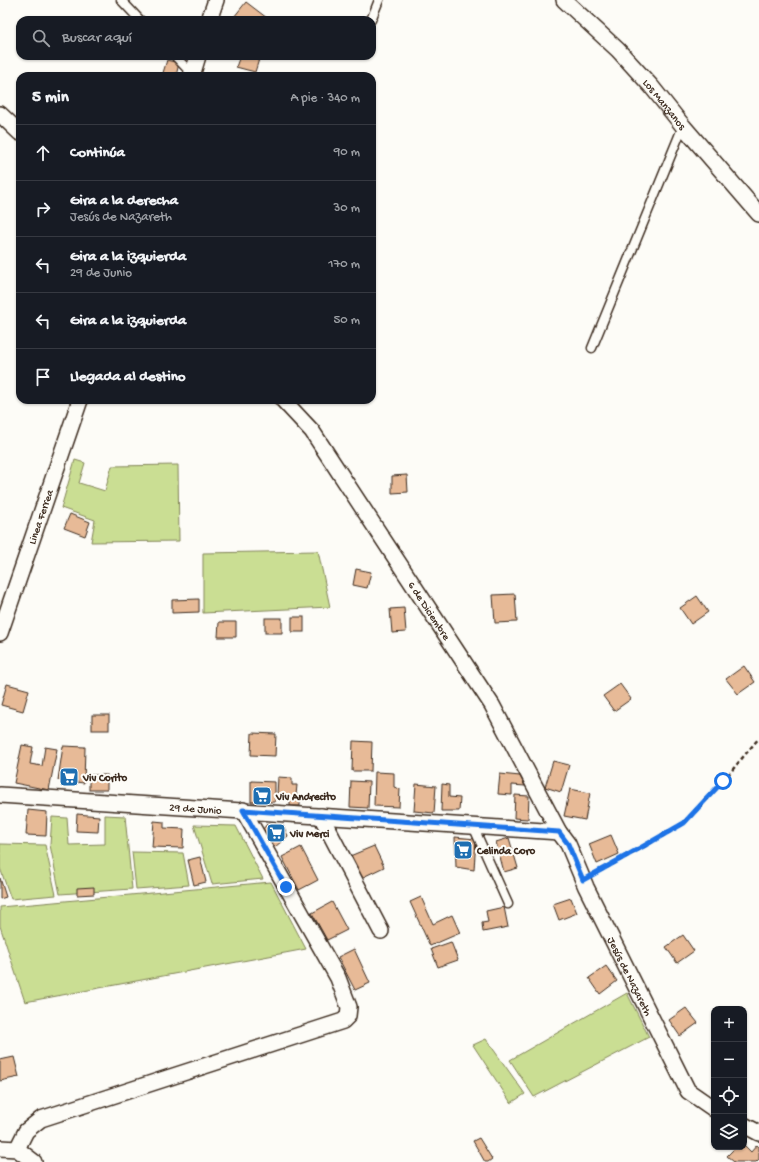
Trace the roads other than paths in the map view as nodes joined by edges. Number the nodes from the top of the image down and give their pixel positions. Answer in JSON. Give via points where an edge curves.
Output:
{"nodes":[{"id":1,"x":121,"y":0,"type":"edge"},
{"id":2,"x":216,"y":0,"type":"edge"},
{"id":3,"x":379,"y":0,"type":"edge"},
{"id":4,"x":564,"y":0,"type":"edge"},
{"id":5,"x":136,"y":16,"type":"edge"},
{"id":6,"x":210,"y":16,"type":"edge"},
{"id":7,"x":373,"y":16,"type":"edge"},
{"id":8,"x":179,"y":60,"type":"edge"},
{"id":9,"x":197,"y":60,"type":"edge"},
{"id":10,"x":189,"y":72,"type":"edge"},
{"id":11,"x":193,"y":72,"type":"edge"},
{"id":12,"x":0,"y":114,"type":"edge"},
{"id":13,"x":683,"y":126,"type":"junction"},
{"id":14,"x":16,"y":129,"type":"edge"},
{"id":15,"x":759,"y":214,"type":"edge"},
{"id":16,"x":592,"y":348,"type":"dead end"},
{"id":17,"x":79,"y":404,"type":"edge"},
{"id":18,"x":287,"y":404,"type":"edge"},
{"id":19,"x":0,"y":633,"type":"edge"},
{"id":20,"x":0,"y":795,"type":"edge"},
{"id":21,"x":243,"y":810,"type":"junction"},
{"id":22,"x":321,"y":816,"type":"junction"},
{"id":23,"x":473,"y":826,"type":"junction"},
{"id":24,"x":559,"y":832,"type":"junction"},
{"id":25,"x":508,"y":904,"type":"dead end"},
{"id":26,"x":381,"y":931,"type":"dead end"},
{"id":27,"x":711,"y":1107,"type":"edge"},
{"id":28,"x":747,"y":1127,"type":"edge"},
{"id":29,"x":759,"y":1133,"type":"edge"},
{"id":30,"x":0,"y":1148,"type":"edge"},
{"id":31,"x":17,"y":1149,"type":"junction"},
{"id":32,"x":34,"y":1162,"type":"edge"}],
"edges":[{"from":1,"to":5,"type":"lane"},
{"from":2,"to":6,"type":"street"},
{"from":3,"to":7,"type":"lane"},
{"from":4,"to":13,"type":"street","name":"Los Manzanos","via":[[652,86]]},
{"from":8,"to":10,"type":"lane"},
{"from":9,"to":11,"type":"street"},
{"from":12,"to":14,"type":"street"},
{"from":13,"to":15,"type":"street","name":"Los Manzanos"},
{"from":13,"to":16,"type":"lane"},
{"from":17,"to":19,"type":"street","name":"Linea Ferrea"},
{"from":18,"to":24,"type":"street","name":"6 de Diciembre","via":[[312,431],[492,705]]},
{"from":20,"to":21,"type":"street","name":"29 de Junio"},
{"from":21,"to":22,"type":"street","name":"29 de Junio"},
{"from":21,"to":31,"type":"street","via":[[338,978],[349,1007],[348,1016],[343,1021],[41,1119],[26,1132]]},
{"from":22,"to":23,"type":"street","name":"29 de Junio"},
{"from":22,"to":26,"type":"street"},
{"from":23,"to":24,"type":"street","name":"29 de Junio"},
{"from":23,"to":25,"type":"lane"},
{"from":24,"to":27,"type":"street","name":"Jesús de Nazareth","via":[[568,844],[583,880],[688,1092]]},
{"from":28,"to":29,"type":"street"},
{"from":30,"to":31,"type":"street"},
{"from":31,"to":32,"type":"street"}]}
